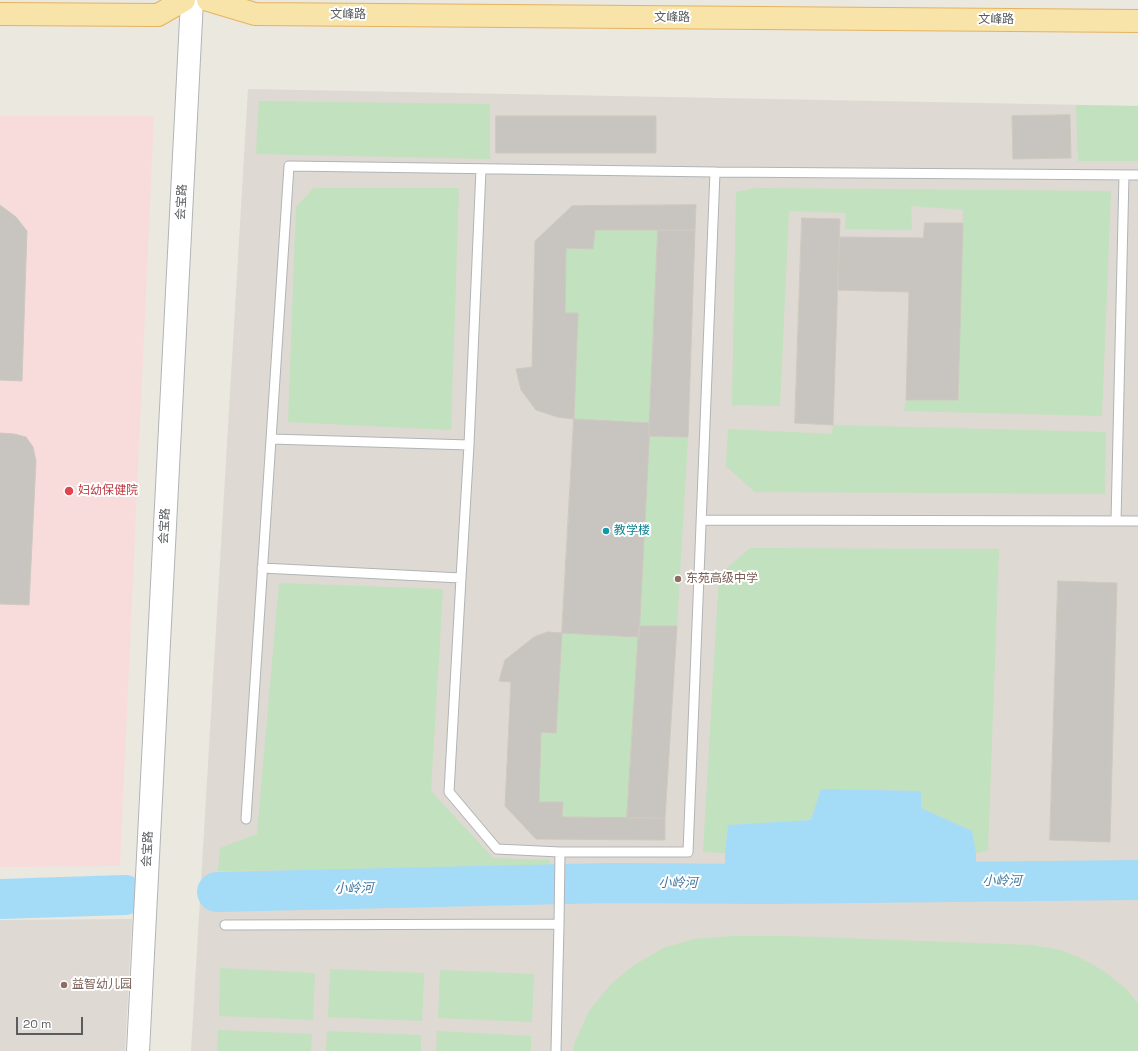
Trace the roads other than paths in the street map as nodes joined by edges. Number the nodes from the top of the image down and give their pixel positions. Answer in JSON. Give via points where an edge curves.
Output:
{"nodes":[{"id":1,"x":184,"y":0,"type":"edge"},
{"id":2,"x":192,"y":0,"type":"edge"},
{"id":3,"x":208,"y":0,"type":"edge"},
{"id":4,"x":0,"y":14,"type":"edge"},
{"id":5,"x":1138,"y":22,"type":"edge"},
{"id":6,"x":481,"y":169,"type":"junction"},
{"id":7,"x":715,"y":172,"type":"junction"},
{"id":8,"x":1124,"y":175,"type":"junction"},
{"id":9,"x":1138,"y":175,"type":"edge"},
{"id":10,"x":271,"y":439,"type":"junction"},
{"id":11,"x":469,"y":445,"type":"junction"},
{"id":12,"x":702,"y":520,"type":"junction"},
{"id":13,"x":1116,"y":521,"type":"junction"},
{"id":14,"x":1138,"y":521,"type":"edge"},
{"id":15,"x":262,"y":568,"type":"junction"},
{"id":16,"x":461,"y":578,"type":"junction"},
{"id":17,"x":246,"y":819,"type":"dead end"},
{"id":18,"x":560,"y":852,"type":"junction"},
{"id":19,"x":559,"y":924,"type":"junction"},
{"id":20,"x":225,"y":925,"type":"dead end"},
{"id":21,"x":138,"y":1051,"type":"edge"},
{"id":22,"x":556,"y":1051,"type":"edge"}],
"edges":[{"from":1,"to":4,"type":"main road","via":[[158,15]]},
{"from":2,"to":21,"type":"street","name":"会宝路"},
{"from":3,"to":5,"type":"main road","name":"文峰路","via":[[255,14]]},
{"from":6,"to":7,"type":"lane"},
{"from":6,"to":10,"type":"lane","via":[[289,166]]},
{"from":6,"to":11,"type":"lane"},
{"from":7,"to":8,"type":"lane"},
{"from":7,"to":12,"type":"lane"},
{"from":8,"to":9,"type":"lane"},
{"from":8,"to":13,"type":"lane"},
{"from":10,"to":11,"type":"lane"},
{"from":10,"to":15,"type":"lane"},
{"from":11,"to":16,"type":"lane"},
{"from":12,"to":13,"type":"lane"},
{"from":12,"to":18,"type":"lane","via":[[688,852]]},
{"from":13,"to":14,"type":"lane"},
{"from":15,"to":16,"type":"lane"},
{"from":15,"to":17,"type":"lane"},
{"from":16,"to":18,"type":"lane","via":[[449,792],[497,850]]},
{"from":18,"to":19,"type":"lane"},
{"from":19,"to":20,"type":"lane"},
{"from":19,"to":22,"type":"lane"}]}
